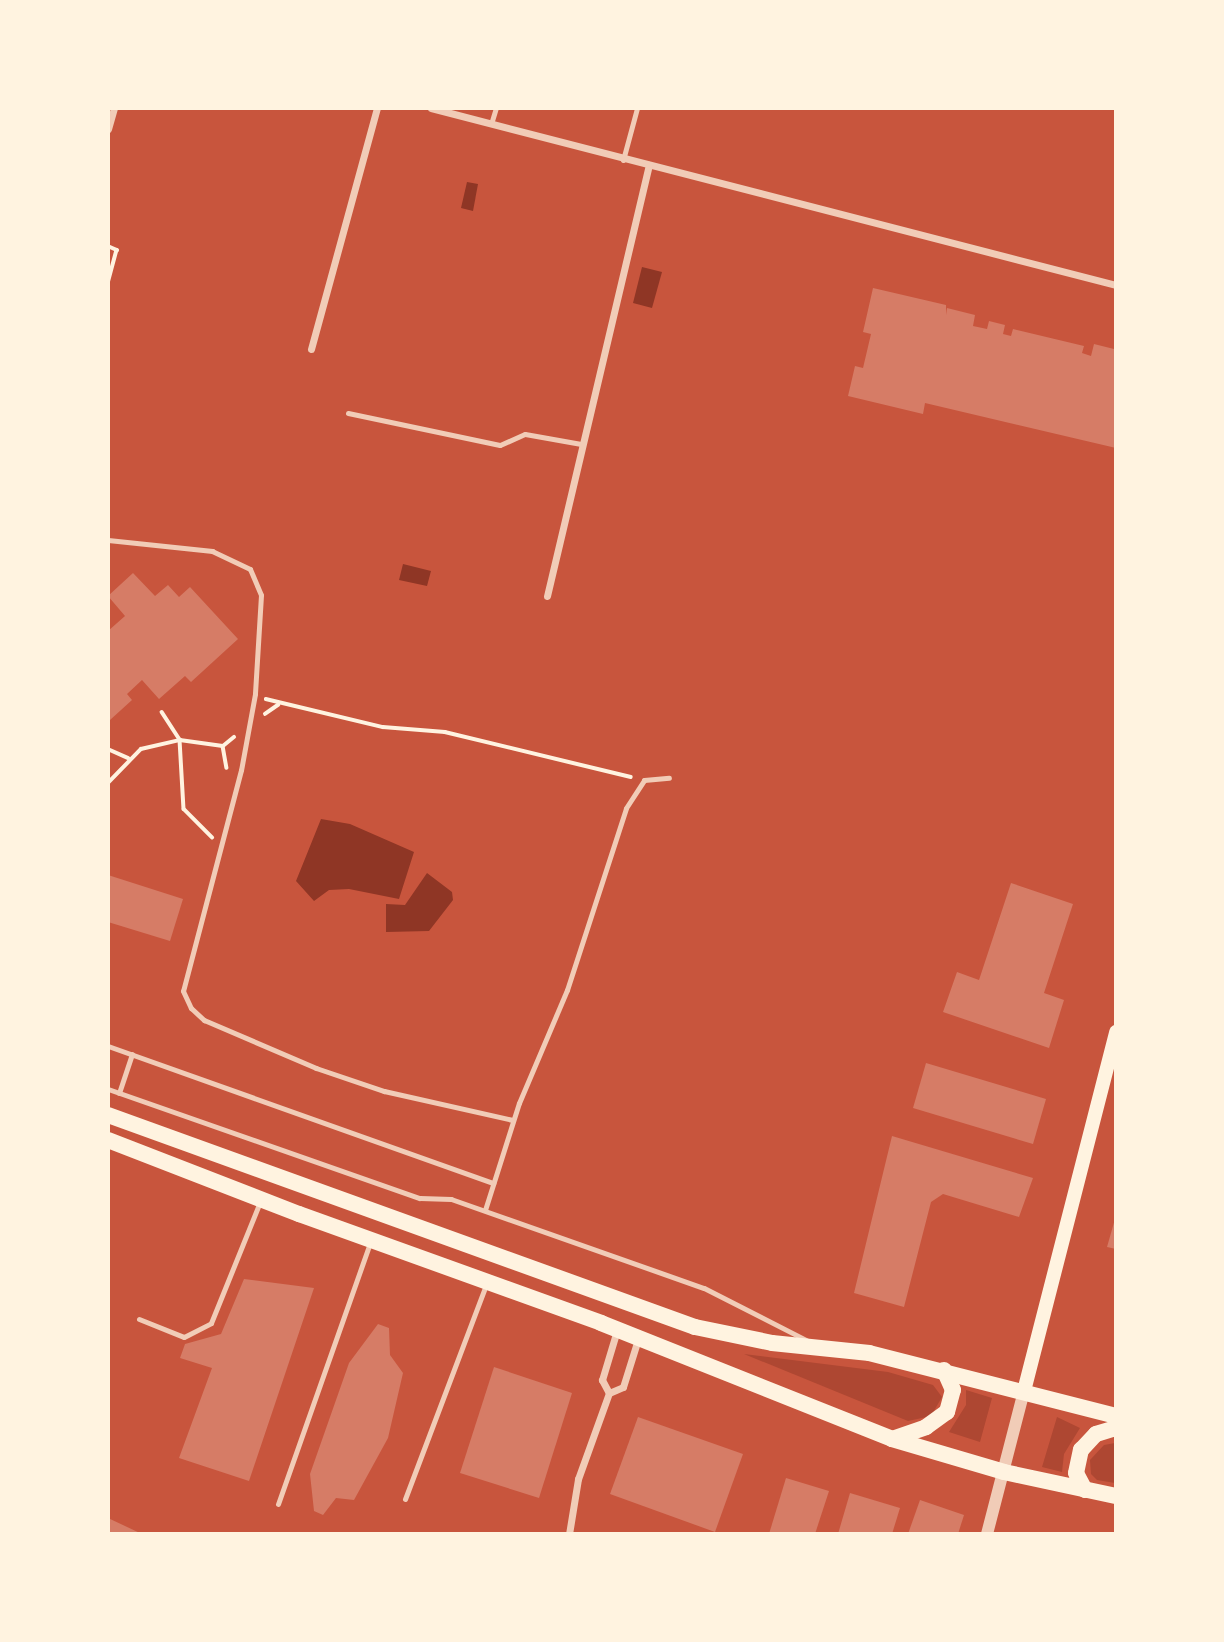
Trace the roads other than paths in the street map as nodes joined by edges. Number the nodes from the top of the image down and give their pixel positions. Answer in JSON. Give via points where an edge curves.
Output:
{"nodes":[{"id":1,"x":114,"y":108,"type":"edge"},
{"id":2,"x":377,"y":108,"type":"edge"},
{"id":3,"x":431,"y":108,"type":"edge"},
{"id":4,"x":496,"y":108,"type":"edge"},
{"id":5,"x":637,"y":108,"type":"edge"},
{"id":6,"x":492,"y":124,"type":"junction"},
{"id":7,"x":108,"y":129,"type":"edge"},
{"id":8,"x":623,"y":160,"type":"junction"},
{"id":9,"x":649,"y":165,"type":"junction"},
{"id":10,"x":1115,"y":285,"type":"edge"},
{"id":11,"x":311,"y":349,"type":"dead end"},
{"id":12,"x":348,"y":413,"type":"dead end"},
{"id":13,"x":581,"y":443,"type":"junction"},
{"id":14,"x":108,"y":540,"type":"edge"},
{"id":15,"x":547,"y":596,"type":"dead end"},
{"id":16,"x":669,"y":778,"type":"dead end"},
{"id":17,"x":1115,"y":1032,"type":"edge"},
{"id":18,"x":108,"y":1046,"type":"edge"},
{"id":19,"x":132,"y":1054,"type":"junction"},
{"id":20,"x":108,"y":1089,"type":"edge"},
{"id":21,"x":118,"y":1093,"type":"junction"},
{"id":22,"x":108,"y":1115,"type":"edge"},
{"id":23,"x":513,"y":1120,"type":"junction"},
{"id":24,"x":108,"y":1140,"type":"edge"},
{"id":25,"x":494,"y":1183,"type":"junction"},
{"id":26,"x":261,"y":1199,"type":"junction"},
{"id":27,"x":485,"y":1210,"type":"junction"},
{"id":28,"x":371,"y":1241,"type":"junction"},
{"id":29,"x":487,"y":1282,"type":"junction"},
{"id":30,"x":139,"y":1319,"type":"dead end"},
{"id":31,"x":617,"y":1329,"type":"junction"},
{"id":32,"x":639,"y":1338,"type":"junction"},
{"id":33,"x":822,"y":1349,"type":"junction"},
{"id":34,"x":944,"y":1370,"type":"junction"},
{"id":35,"x":1024,"y":1391,"type":"junction"},
{"id":36,"x":609,"y":1393,"type":"junction"},
{"id":37,"x":1115,"y":1416,"type":"edge"},
{"id":38,"x":1115,"y":1427,"type":"edge"},
{"id":39,"x":892,"y":1438,"type":"junction"},
{"id":40,"x":1004,"y":1472,"type":"junction"},
{"id":41,"x":1085,"y":1490,"type":"junction"},
{"id":42,"x":1115,"y":1496,"type":"edge"},
{"id":43,"x":405,"y":1499,"type":"dead end"},
{"id":44,"x":278,"y":1504,"type":"dead end"},
{"id":45,"x":569,"y":1534,"type":"edge"},
{"id":46,"x":987,"y":1534,"type":"edge"}],
"edges":[{"from":1,"to":7,"type":"street"},
{"from":2,"to":11,"type":"street"},
{"from":3,"to":6,"type":"street"},
{"from":4,"to":6,"type":"lane"},
{"from":5,"to":8,"type":"lane"},
{"from":6,"to":8,"type":"street"},
{"from":8,"to":9,"type":"street"},
{"from":9,"to":10,"type":"street"},
{"from":9,"to":13,"type":"street"},
{"from":12,"to":13,"type":"lane","via":[[500,445],[525,434]]},
{"from":13,"to":15,"type":"street"},
{"from":14,"to":23,"type":"lane","via":[[212,551],[250,569],[261,595],[249,725],[183,991],[191,1008],[204,1020],[316,1068],[384,1091]]},
{"from":16,"to":23,"type":"lane","via":[[644,780],[615,836],[567,990]]},
{"from":17,"to":35,"type":"main road"},
{"from":18,"to":19,"type":"lane"},
{"from":19,"to":21,"type":"lane"},
{"from":19,"to":25,"type":"lane"},
{"from":20,"to":21,"type":"lane"},
{"from":21,"to":27,"type":"lane","via":[[420,1198],[451,1199]]},
{"from":22,"to":33,"type":"main road","via":[[676,1320],[744,1339]]},
{"from":23,"to":25,"type":"lane"},
{"from":24,"to":26,"type":"main road"},
{"from":25,"to":27,"type":"lane"},
{"from":26,"to":28,"type":"main road"},
{"from":26,"to":30,"type":"lane","via":[[211,1323],[184,1337]]},
{"from":27,"to":33,"type":"lane","via":[[704,1288]]},
{"from":28,"to":29,"type":"main road"},
{"from":28,"to":44,"type":"lane"},
{"from":29,"to":31,"type":"main road"},
{"from":29,"to":43,"type":"lane"},
{"from":31,"to":32,"type":"main road"},
{"from":31,"to":36,"type":"street","via":[[603,1380]]},
{"from":32,"to":36,"type":"street","via":[[623,1387]]},
{"from":32,"to":39,"type":"main road"},
{"from":33,"to":34,"type":"main road","via":[[869,1353]]},
{"from":34,"to":35,"type":"main road"},
{"from":34,"to":39,"type":"main road","via":[[953,1390],[947,1412],[926,1427]]},
{"from":35,"to":37,"type":"main road"},
{"from":35,"to":40,"type":"street"},
{"from":36,"to":45,"type":"street","via":[[578,1479]]},
{"from":38,"to":41,"type":"main road","via":[[1096,1434],[1080,1450],[1076,1473]]},
{"from":39,"to":40,"type":"main road"},
{"from":40,"to":41,"type":"main road"},
{"from":40,"to":46,"type":"street"},
{"from":41,"to":42,"type":"main road"}]}
